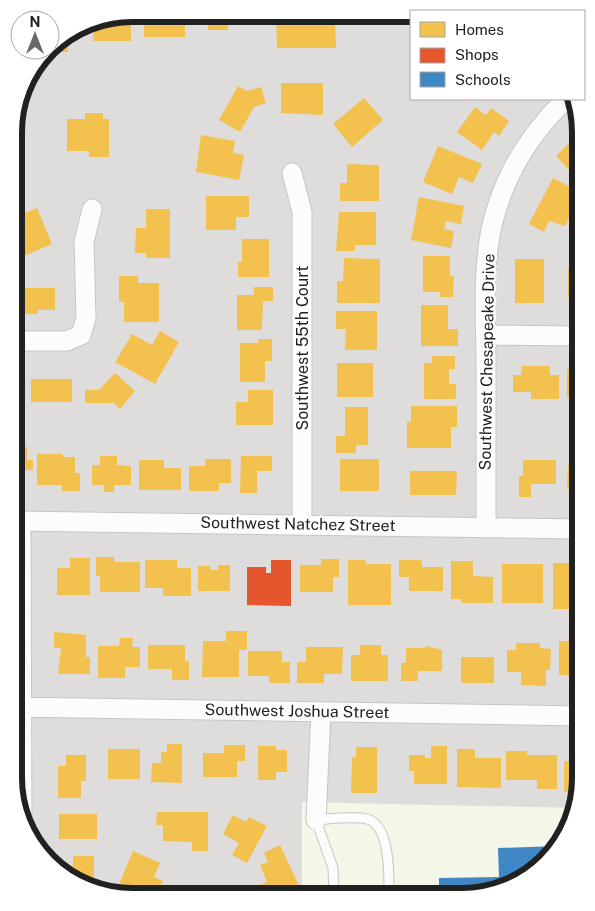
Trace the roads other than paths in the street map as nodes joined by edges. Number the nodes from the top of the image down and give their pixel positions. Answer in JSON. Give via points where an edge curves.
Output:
{"nodes":[{"id":1,"x":559,"y":101,"type":"edge"},
{"id":2,"x":292,"y":173,"type":"dead end"},
{"id":3,"x":92,"y":209,"type":"dead end"},
{"id":4,"x":486,"y":335,"type":"junction"},
{"id":5,"x":572,"y":336,"type":"edge"},
{"id":6,"x":22,"y":341,"type":"edge"},
{"id":7,"x":22,"y":521,"type":"edge"},
{"id":8,"x":302,"y":524,"type":"junction"},
{"id":9,"x":486,"y":528,"type":"junction"},
{"id":10,"x":572,"y":529,"type":"edge"},
{"id":11,"x":22,"y":707,"type":"edge"},
{"id":12,"x":321,"y":712,"type":"junction"},
{"id":13,"x":572,"y":716,"type":"edge"},
{"id":14,"x":22,"y":723,"type":"edge"},
{"id":15,"x":23,"y":789,"type":"edge"},
{"id":16,"x":316,"y":820,"type":"junction"},
{"id":17,"x":334,"y":888,"type":"edge"},
{"id":18,"x":389,"y":888,"type":"edge"}],
"edges":[{"from":1,"to":4,"type":"street","name":"Southwest Chesapeake Drive","via":[[525,145],[492,223],[487,258]]},
{"from":2,"to":8,"type":"street","name":"Southwest 55th Court","via":[[302,212]]},
{"from":3,"to":6,"type":"street","via":[[84,242],[86,318],[81,335],[68,341]]},
{"from":4,"to":5,"type":"street"},
{"from":4,"to":9,"type":"street","name":"Southwest Chesapeake Drive"},
{"from":7,"to":8,"type":"street","name":"Southwest Natchez Street"},
{"from":8,"to":9,"type":"street","name":"Southwest Natchez Street"},
{"from":9,"to":10,"type":"street","name":"Southwest Natchez Street"},
{"from":11,"to":12,"type":"street","name":"Southwest Joshua Street"},
{"from":12,"to":13,"type":"street","name":"Southwest Joshua Street"},
{"from":12,"to":16,"type":"street"},
{"from":14,"to":15,"type":"street"},
{"from":16,"to":17,"type":"lane","via":[[334,868]]},
{"from":16,"to":18,"type":"lane","via":[[368,819],[379,827],[385,845]]}]}
